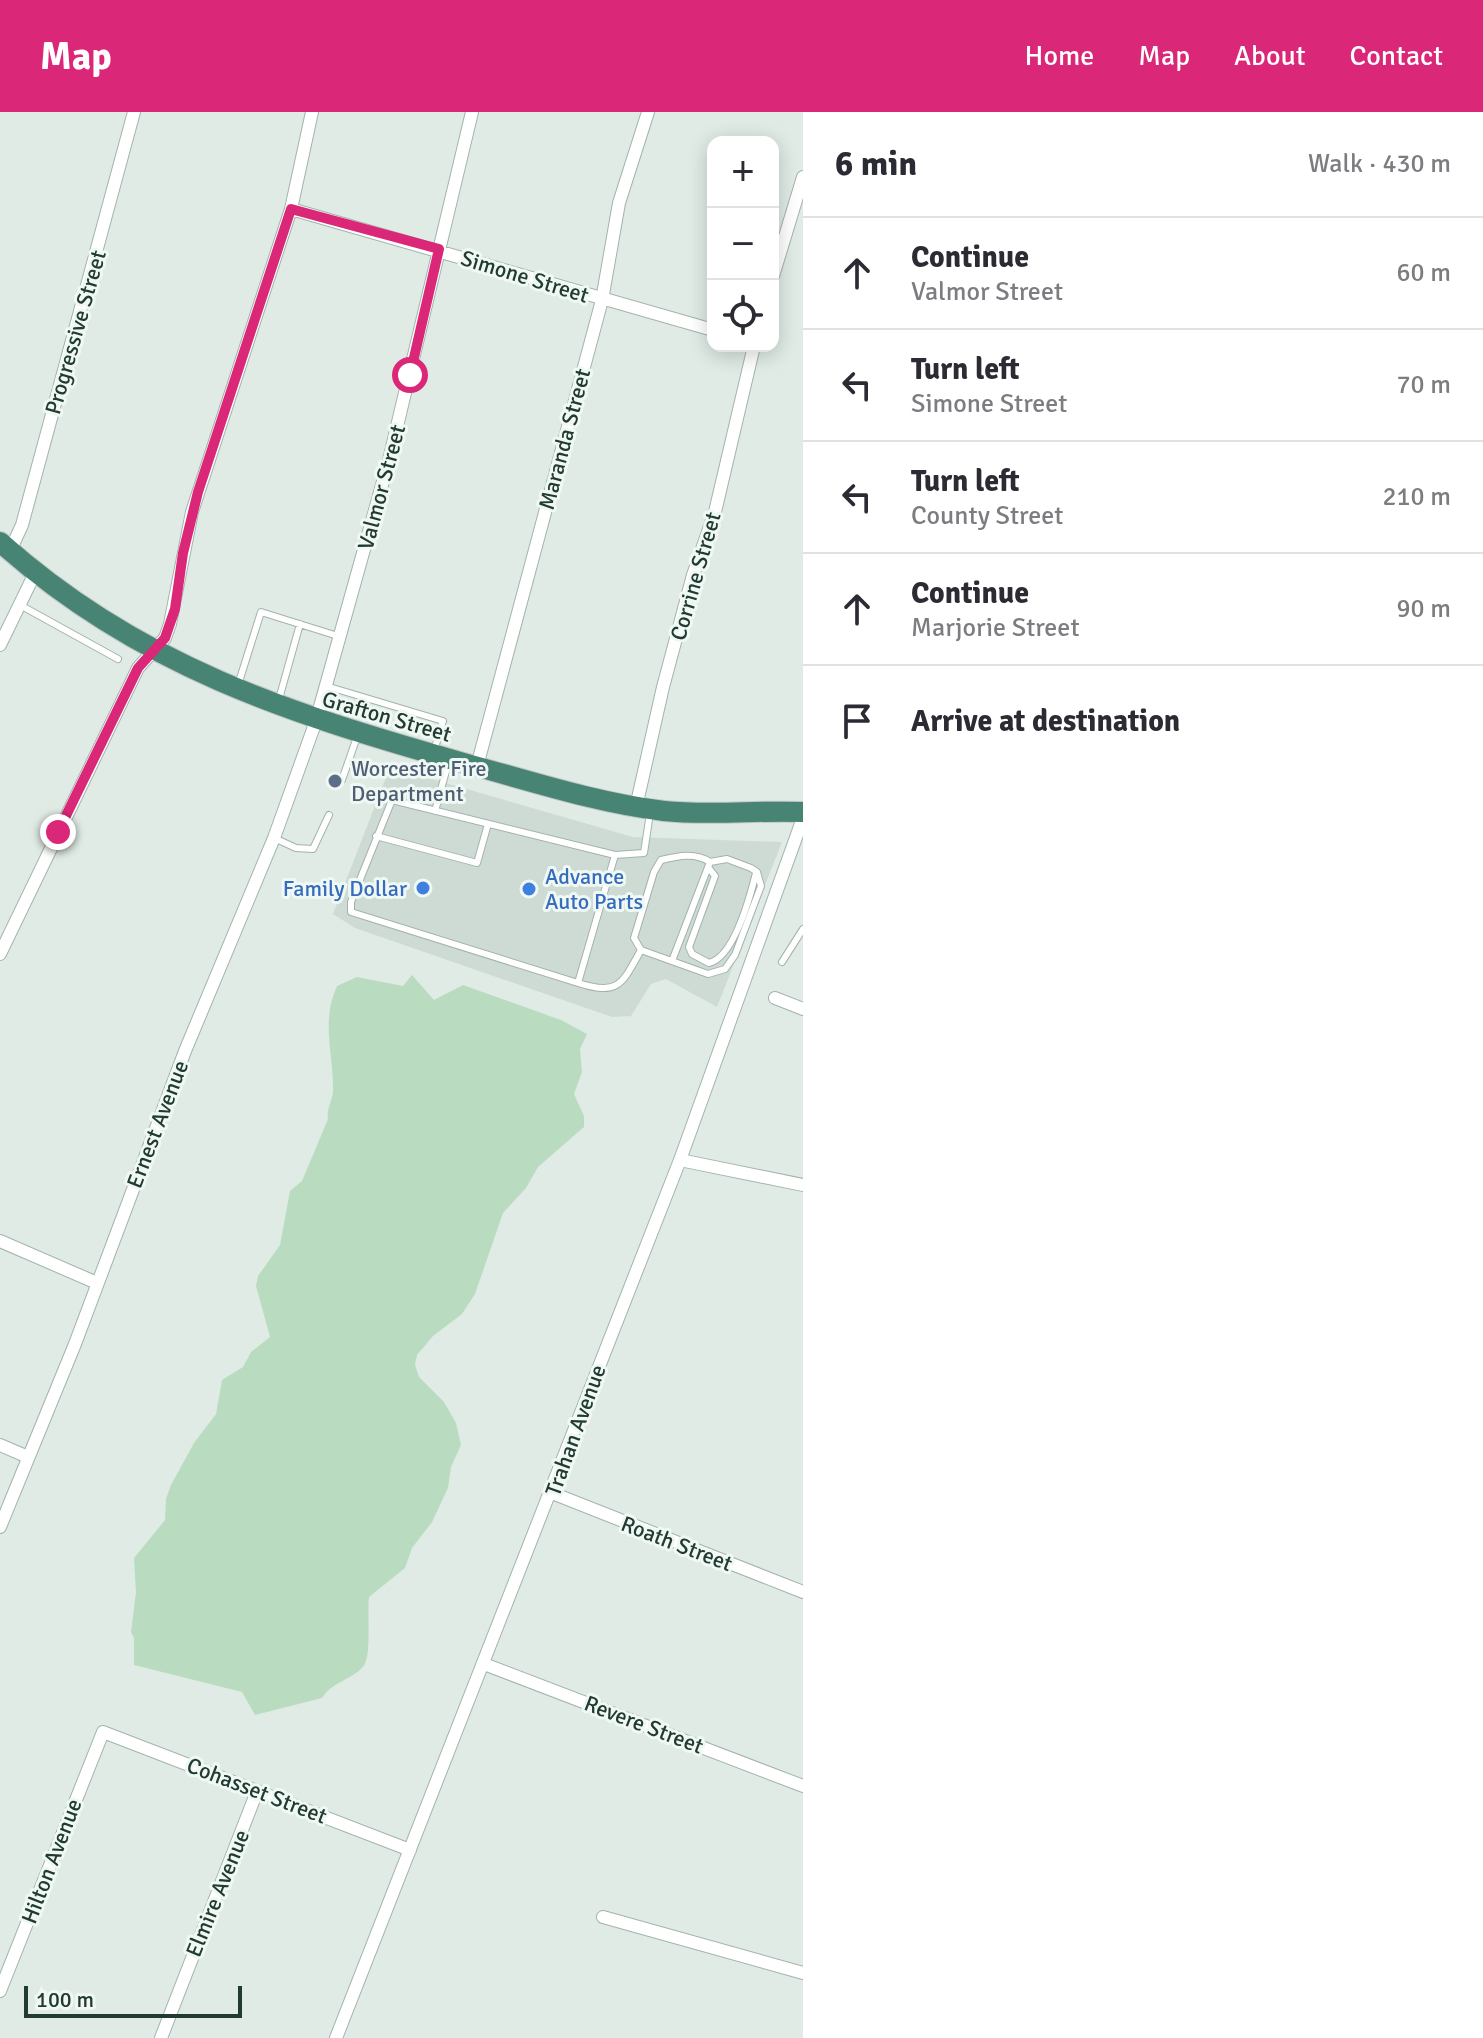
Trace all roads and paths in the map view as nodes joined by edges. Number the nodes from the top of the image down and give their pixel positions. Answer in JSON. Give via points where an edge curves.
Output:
{"nodes":[{"id":1,"x":134,"y":112,"type":"edge"},
{"id":2,"x":312,"y":112,"type":"edge"},
{"id":3,"x":472,"y":112,"type":"edge"},
{"id":4,"x":648,"y":112,"type":"edge"},
{"id":5,"x":803,"y":177,"type":"edge"},
{"id":6,"x":291,"y":209,"type":"junction"},
{"id":7,"x":439,"y":249,"type":"junction"},
{"id":8,"x":779,"y":256,"type":"edge"},
{"id":9,"x":602,"y":300,"type":"junction"},
{"id":10,"x":707,"y":328,"type":"edge"},
{"id":11,"x":753,"y":352,"type":"edge"},
{"id":12,"x":5,"y":546,"type":"edge"},
{"id":13,"x":36,"y":571,"type":"junction"},
{"id":14,"x":20,"y":605,"type":"junction"},
{"id":15,"x":300,"y":624,"type":"junction"},
{"id":16,"x":341,"y":637,"type":"junction"},
{"id":17,"x":0,"y":645,"type":"edge"},
{"id":18,"x":155,"y":651,"type":"junction"},
{"id":19,"x":118,"y":659,"type":"dead end"},
{"id":20,"x":326,"y":686,"type":"junction"},
{"id":21,"x":236,"y":691,"type":"junction"},
{"id":22,"x":276,"y":707,"type":"junction"},
{"id":23,"x":316,"y":721,"type":"junction"},
{"id":24,"x":358,"y":734,"type":"junction"},
{"id":25,"x":441,"y":757,"type":"junction"},
{"id":26,"x":477,"y":766,"type":"junction"},
{"id":27,"x":342,"y":780,"type":"dead end"},
{"id":28,"x":643,"y":808,"type":"junction"},
{"id":29,"x":435,"y":811,"type":"junction"},
{"id":30,"x":803,"y":812,"type":"edge"},
{"id":31,"x":329,"y":815,"type":"dead end"},
{"id":32,"x":803,"y":818,"type":"edge"},
{"id":33,"x":488,"y":824,"type":"junction"},
{"id":34,"x":376,"y":836,"type":"junction"},
{"id":35,"x":274,"y":838,"type":"junction"},
{"id":36,"x":644,"y":853,"type":"junction"},
{"id":37,"x":615,"y":855,"type":"junction"},
{"id":38,"x":659,"y":864,"type":"junction"},
{"id":39,"x":709,"y":864,"type":"junction"},
{"id":40,"x":757,"y":872,"type":"junction"},
{"id":41,"x":803,"y":929,"type":"edge"},
{"id":42,"x":641,"y":950,"type":"junction"},
{"id":43,"x":0,"y":954,"type":"edge"},
{"id":44,"x":672,"y":961,"type":"junction"},
{"id":45,"x":782,"y":962,"type":"dead end"},
{"id":46,"x":578,"y":983,"type":"junction"},
{"id":47,"x":775,"y":998,"type":"dead end"},
{"id":48,"x":803,"y":1009,"type":"edge"},
{"id":49,"x":680,"y":1160,"type":"junction"},
{"id":50,"x":803,"y":1185,"type":"edge"},
{"id":51,"x":0,"y":1241,"type":"edge"},
{"id":52,"x":97,"y":1283,"type":"junction"},
{"id":53,"x":0,"y":1445,"type":"edge"},
{"id":54,"x":28,"y":1457,"type":"junction"},
{"id":55,"x":552,"y":1493,"type":"junction"},
{"id":56,"x":0,"y":1527,"type":"edge"},
{"id":57,"x":803,"y":1592,"type":"edge"},
{"id":58,"x":484,"y":1664,"type":"junction"},
{"id":59,"x":103,"y":1732,"type":"joint"},
{"id":60,"x":803,"y":1786,"type":"edge"},
{"id":61,"x":256,"y":1794,"type":"junction"},
{"id":62,"x":410,"y":1850,"type":"junction"},
{"id":63,"x":603,"y":1917,"type":"dead end"},
{"id":64,"x":803,"y":1973,"type":"edge"},
{"id":65,"x":0,"y":1991,"type":"edge"},
{"id":66,"x":161,"y":2038,"type":"edge"},
{"id":67,"x":336,"y":2038,"type":"edge"}],
"edges":[{"from":1,"to":12,"type":"street","name":"Progressive Street","via":[[22,525]]},
{"from":2,"to":6,"type":"street"},
{"from":3,"to":7,"type":"street","name":"Valmor Street"},
{"from":4,"to":9,"type":"street","name":"Maranda Street","via":[[619,203]]},
{"from":5,"to":8,"type":"street"},
{"from":6,"to":7,"type":"street","name":"Simone Street"},
{"from":6,"to":18,"type":"street","via":[[198,492],[170,624]]},
{"from":7,"to":9,"type":"street","name":"Simone Street"},
{"from":7,"to":16,"type":"street","name":"Valmor Street"},
{"from":9,"to":10,"type":"street","name":"Simone Street"},
{"from":9,"to":26,"type":"street","name":"Maranda Street"},
{"from":11,"to":28,"type":"street","name":"Corrine Street","via":[[715,512],[663,687]]},
{"from":12,"to":13,"type":"highway","name":"Grafton Street"},
{"from":13,"to":14,"type":"street"},
{"from":13,"to":18,"type":"highway","name":"Grafton Street"},
{"from":14,"to":17,"type":"street"},
{"from":14,"to":19,"type":"lane"},
{"from":15,"to":16,"type":"lane"},
{"from":15,"to":21,"type":"lane","via":[[261,612]]},
{"from":15,"to":22,"type":"lane"},
{"from":16,"to":20,"type":"street","name":"Valmor Street"},
{"from":18,"to":21,"type":"highway","name":"Grafton Street"},
{"from":18,"to":43,"type":"street","via":[[138,668]]},
{"from":20,"to":23,"type":"street","name":"Valmor Street"},
{"from":20,"to":25,"type":"lane","via":[[443,721]]},
{"from":21,"to":22,"type":"highway","name":"Grafton Street"},
{"from":22,"to":23,"type":"highway","name":"Grafton Street"},
{"from":23,"to":24,"type":"highway","name":"Grafton Street"},
{"from":23,"to":35,"type":"street","name":"Ernest Avenue"},
{"from":24,"to":25,"type":"highway","name":"Grafton Street"},
{"from":24,"to":27,"type":"lane"},
{"from":25,"to":26,"type":"highway","name":"Grafton Street"},
{"from":25,"to":29,"type":"lane"},
{"from":26,"to":28,"type":"highway","name":"Grafton Street"},
{"from":28,"to":30,"type":"highway","name":"Grafton Street","via":[[701,814]]},
{"from":28,"to":36,"type":"lane"},
{"from":29,"to":33,"type":"lane"},
{"from":29,"to":34,"type":"lane","via":[[392,800]]},
{"from":31,"to":35,"type":"lane","via":[[313,849]]},
{"from":32,"to":49,"type":"street","name":"Trahan Avenue"},
{"from":33,"to":34,"type":"lane","via":[[477,863]]},
{"from":33,"to":37,"type":"lane"},
{"from":34,"to":46,"type":"lane","via":[[351,912]]},
{"from":35,"to":52,"type":"street","name":"Ernest Avenue"},
{"from":36,"to":37,"type":"lane"},
{"from":36,"to":38,"type":"lane"},
{"from":37,"to":46,"type":"lane"},
{"from":38,"to":39,"type":"lane","via":[[678,856],[702,856]]},
{"from":38,"to":42,"type":"lane","via":[[634,938]]},
{"from":39,"to":40,"type":"lane","via":[[727,859]]},
{"from":39,"to":40,"type":"lane","via":[[715,876],[689,947],[709,963],[723,958],[730,947]]},
{"from":39,"to":44,"type":"lane"},
{"from":40,"to":44,"type":"lane","via":[[761,886],[725,969],[708,974]]},
{"from":41,"to":45,"type":"lane"},
{"from":42,"to":44,"type":"lane"},
{"from":42,"to":46,"type":"lane","via":[[624,982],[614,988]]},
{"from":47,"to":48,"type":"street"},
{"from":49,"to":50,"type":"street"},
{"from":49,"to":55,"type":"street","name":"Trahan Avenue"},
{"from":51,"to":52,"type":"street"},
{"from":52,"to":54,"type":"street","name":"Ernest Avenue"},
{"from":53,"to":54,"type":"street"},
{"from":54,"to":56,"type":"street","name":"Ernest Avenue"},
{"from":55,"to":57,"type":"street","name":"Roath Street"},
{"from":55,"to":58,"type":"street","name":"Trahan Avenue"},
{"from":58,"to":60,"type":"street","name":"Revere Street"},
{"from":58,"to":62,"type":"street","name":"Trahan Avenue"},
{"from":59,"to":61,"type":"street","name":"Cohasset Street"},
{"from":59,"to":65,"type":"street","name":"Hilton Avenue"},
{"from":61,"to":62,"type":"street","name":"Cohasset Street"},
{"from":61,"to":66,"type":"street","name":"Elmire Avenue"},
{"from":62,"to":67,"type":"street","name":"Trahan Avenue"},
{"from":63,"to":64,"type":"street"}]}
